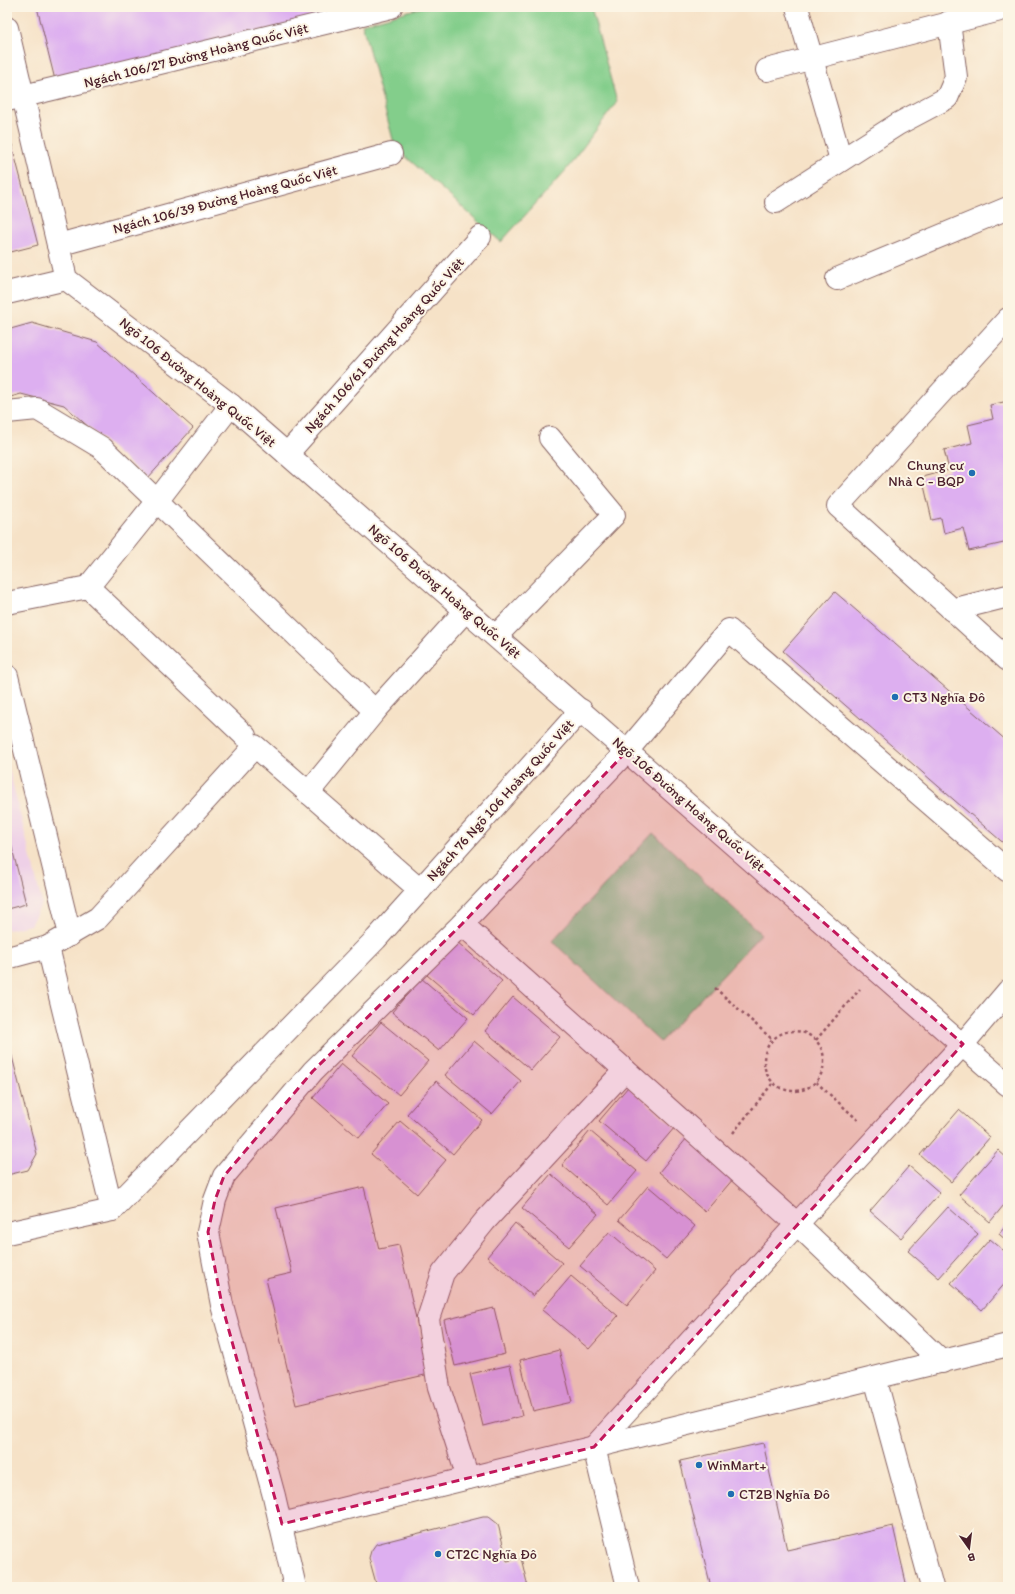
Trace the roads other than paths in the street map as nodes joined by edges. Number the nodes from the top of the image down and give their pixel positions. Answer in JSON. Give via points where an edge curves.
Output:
{"nodes":[{"id":1,"x":391,"y":7,"type":"edge"},
{"id":2,"x":797,"y":7,"type":"edge"},
{"id":3,"x":1008,"y":8,"type":"edge"},
{"id":4,"x":362,"y":11,"type":"edge"},
{"id":5,"x":950,"y":22,"type":"junction"},
{"id":6,"x":7,"y":28,"type":"edge"},
{"id":7,"x":812,"y":58,"type":"junction"},
{"id":8,"x":767,"y":70,"type":"dead end"},
{"id":9,"x":15,"y":98,"type":"edge"},
{"id":10,"x":391,"y":154,"type":"dead end"},
{"id":11,"x":841,"y":160,"type":"junction"},
{"id":12,"x":776,"y":202,"type":"dead end"},
{"id":13,"x":1008,"y":208,"type":"edge"},
{"id":14,"x":480,"y":237,"type":"dead end"},
{"id":15,"x":58,"y":245,"type":"junction"},
{"id":16,"x":66,"y":279,"type":"junction"},
{"id":17,"x":838,"y":279,"type":"dead end"},
{"id":18,"x":7,"y":293,"type":"edge"},
{"id":19,"x":1008,"y":319,"type":"edge"},
{"id":20,"x":231,"y":405,"type":"junction"},
{"id":21,"x":7,"y":412,"type":"edge"},
{"id":22,"x":550,"y":438,"type":"dead end"},
{"id":23,"x":287,"y":454,"type":"junction"},
{"id":24,"x":157,"y":502,"type":"junction"},
{"id":25,"x":88,"y":587,"type":"junction"},
{"id":26,"x":1008,"y":596,"type":"edge"},
{"id":27,"x":7,"y":603,"type":"edge"},
{"id":28,"x":466,"y":610,"type":"junction"},
{"id":29,"x":952,"y":610,"type":"junction"},
{"id":30,"x":496,"y":636,"type":"junction"},
{"id":31,"x":1008,"y":660,"type":"edge"},
{"id":32,"x":7,"y":676,"type":"edge"},
{"id":33,"x":581,"y":710,"type":"junction"},
{"id":34,"x":375,"y":711,"type":"junction"},
{"id":35,"x":250,"y":741,"type":"junction"},
{"id":36,"x":627,"y":750,"type":"junction"},
{"id":37,"x":308,"y":793,"type":"junction"},
{"id":38,"x":1008,"y":871,"type":"edge"},
{"id":39,"x":420,"y":890,"type":"junction"},
{"id":40,"x":462,"y":924,"type":"junction"},
{"id":41,"x":70,"y":934,"type":"junction"},
{"id":42,"x":48,"y":947,"type":"junction"},
{"id":43,"x":7,"y":958,"type":"edge"},
{"id":44,"x":1008,"y":991,"type":"edge"},
{"id":45,"x":963,"y":1044,"type":"junction"},
{"id":46,"x":624,"y":1070,"type":"junction"},
{"id":47,"x":1008,"y":1085,"type":"edge"},
{"id":48,"x":112,"y":1210,"type":"junction"},
{"id":49,"x":797,"y":1224,"type":"junction"},
{"id":50,"x":7,"y":1233,"type":"edge"},
{"id":51,"x":1008,"y":1345,"type":"edge"},
{"id":52,"x":942,"y":1362,"type":"junction"},
{"id":53,"x":875,"y":1378,"type":"junction"},
{"id":54,"x":594,"y":1447,"type":"junction"},
{"id":55,"x":468,"y":1478,"type":"junction"},
{"id":56,"x":282,"y":1524,"type":"junction"},
{"id":57,"x":295,"y":1587,"type":"edge"},
{"id":58,"x":628,"y":1587,"type":"edge"},
{"id":59,"x":932,"y":1587,"type":"edge"}],
"edges":[{"from":1,"to":4,"type":"street","name":"Ngách 106/27 Đường Hoàng Quốc Việt"},
{"from":2,"to":7,"type":"street"},
{"from":3,"to":5,"type":"street"},
{"from":4,"to":9,"type":"street","name":"Ngách 106/27 Đường Hoàng Quốc Việt"},
{"from":5,"to":7,"type":"street"},
{"from":5,"to":11,"type":"street","via":[[956,77],[947,98],[898,124]]},
{"from":6,"to":9,"type":"street"},
{"from":7,"to":8,"type":"street"},
{"from":7,"to":11,"type":"street"},
{"from":9,"to":15,"type":"street"},
{"from":10,"to":15,"type":"street","name":"Ngách 106/39 Đường Hoàng Quốc Việt"},
{"from":11,"to":12,"type":"street"},
{"from":13,"to":17,"type":"street"},
{"from":14,"to":23,"type":"street","name":"Ngách 106/61 Đường Hoàng Quốc Việt"},
{"from":15,"to":16,"type":"street"},
{"from":16,"to":18,"type":"street"},
{"from":16,"to":20,"type":"street","name":"Ngõ 106 Đường Hoàng Quốc Việt"},
{"from":19,"to":29,"type":"street","via":[[838,506]]},
{"from":20,"to":23,"type":"street","name":"Ngõ 106 Đường Hoàng Quốc Việt"},
{"from":20,"to":24,"type":"street"},
{"from":21,"to":24,"type":"street","via":[[37,409],[102,448]]},
{"from":22,"to":30,"type":"street","via":[[614,515]]},
{"from":23,"to":28,"type":"street","name":"Ngõ 106 Đường Hoàng Quốc Việt"},
{"from":24,"to":25,"type":"street"},
{"from":24,"to":34,"type":"street"},
{"from":25,"to":27,"type":"street"},
{"from":25,"to":35,"type":"street"},
{"from":26,"to":29,"type":"street"},
{"from":28,"to":30,"type":"street","name":"Ngõ 106 Đường Hoàng Quốc Việt"},
{"from":28,"to":34,"type":"street"},
{"from":29,"to":31,"type":"street"},
{"from":30,"to":33,"type":"street","name":"Ngõ 106 Đường Hoàng Quốc Việt"},
{"from":32,"to":41,"type":"street"},
{"from":33,"to":36,"type":"street","name":"Ngõ 106 Đường Hoàng Quốc Việt"},
{"from":33,"to":39,"type":"street","name":"Ngách 76 Ngõ 106 Hoàng Quốc Việt"},
{"from":34,"to":37,"type":"street"},
{"from":35,"to":37,"type":"street"},
{"from":35,"to":41,"type":"street","via":[[98,918]]},
{"from":36,"to":38,"type":"street","via":[[729,630]]},
{"from":36,"to":40,"type":"street"},
{"from":36,"to":45,"type":"street","name":"Ngõ 106 Đường Hoàng Quốc Việt"},
{"from":37,"to":39,"type":"street"},
{"from":39,"to":48,"type":"street","name":"Ngách 76 Ngõ 106 Hoàng Quốc Việt","via":[[376,939]]},
{"from":40,"to":46,"type":"street"},
{"from":40,"to":56,"type":"street","via":[[313,1071],[224,1176],[215,1200],[208,1232],[222,1305]]},
{"from":41,"to":42,"type":"street"},
{"from":42,"to":43,"type":"street"},
{"from":42,"to":48,"type":"street"},
{"from":44,"to":45,"type":"street"},
{"from":45,"to":47,"type":"street","name":"Ngõ 106 Đường Hoàng Quốc Việt"},
{"from":45,"to":49,"type":"street"},
{"from":46,"to":49,"type":"street"},
{"from":46,"to":55,"type":"street","via":[[486,1221],[443,1273],[428,1318],[439,1388]]},
{"from":48,"to":50,"type":"street"},
{"from":49,"to":52,"type":"street"},
{"from":49,"to":54,"type":"street"},
{"from":51,"to":52,"type":"street"},
{"from":52,"to":53,"type":"street"},
{"from":53,"to":54,"type":"street"},
{"from":53,"to":59,"type":"street"},
{"from":54,"to":55,"type":"street"},
{"from":54,"to":58,"type":"street"},
{"from":55,"to":56,"type":"street"},
{"from":56,"to":57,"type":"street"}]}
